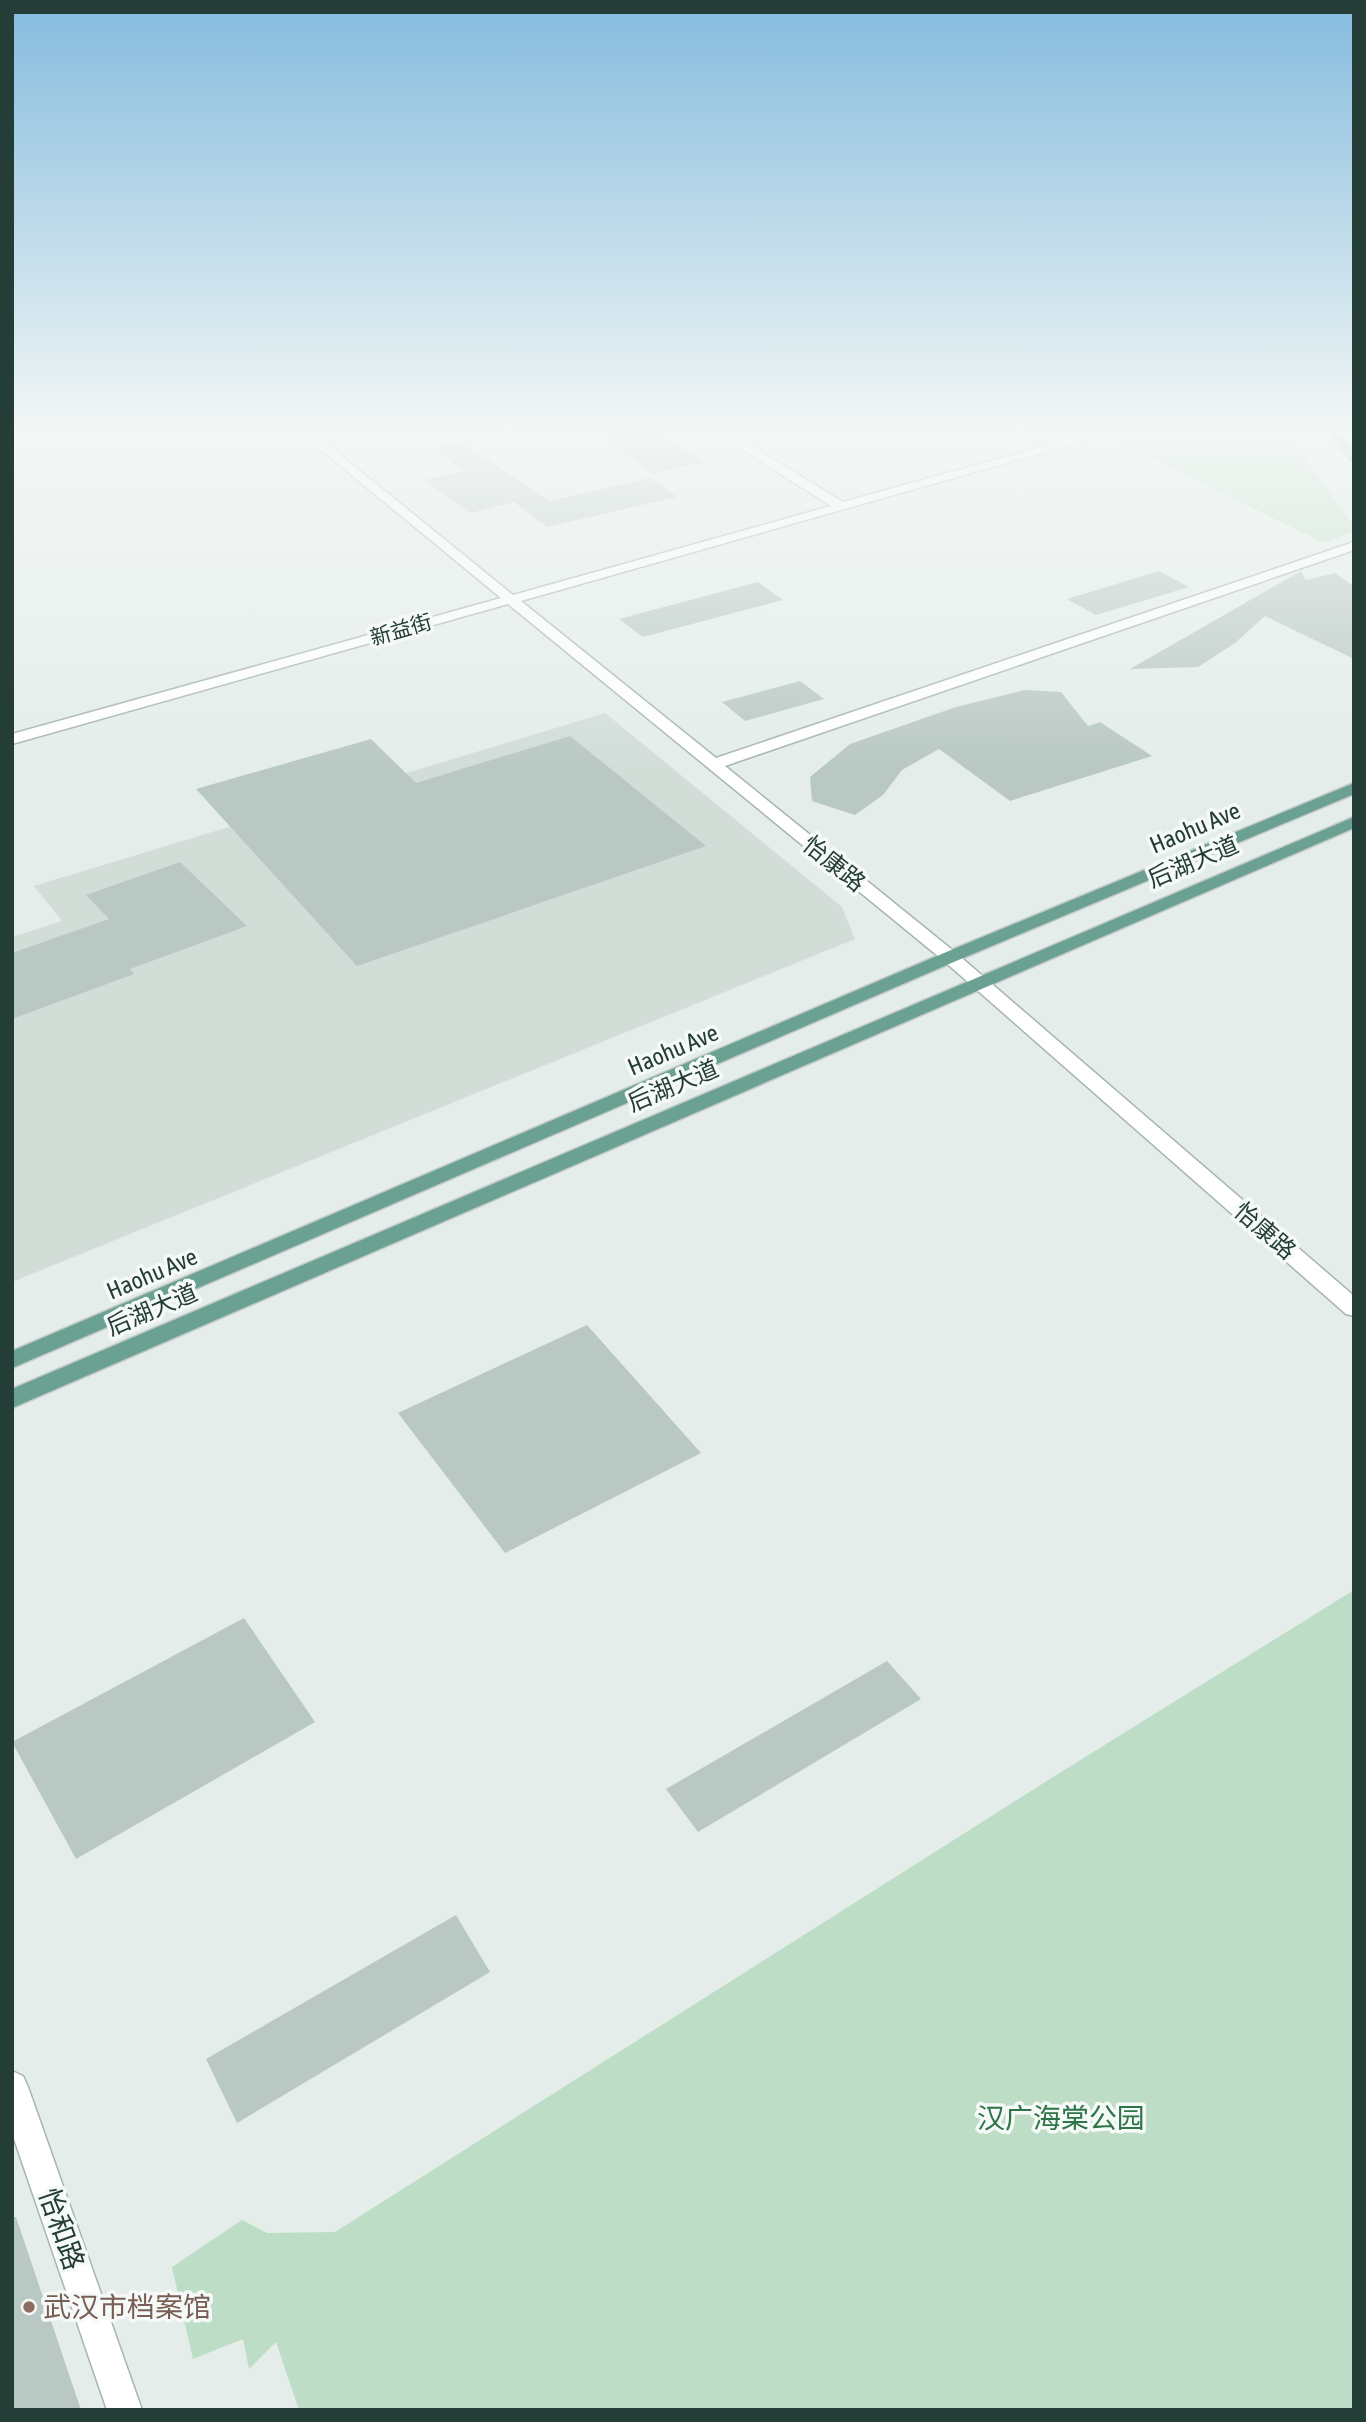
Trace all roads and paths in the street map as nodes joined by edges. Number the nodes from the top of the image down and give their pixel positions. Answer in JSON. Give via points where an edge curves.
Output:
{"nodes":[{"id":1,"x":442,"y":544,"type":"edge"},
{"id":2,"x":710,"y":544,"type":"edge"},
{"id":3,"x":1354,"y":546,"type":"edge"},
{"id":4,"x":510,"y":600,"type":"junction"},
{"id":5,"x":12,"y":739,"type":"edge"},
{"id":6,"x":712,"y":765,"type":"junction"},
{"id":7,"x":1354,"y":788,"type":"edge"},
{"id":8,"x":1354,"y":822,"type":"edge"},
{"id":9,"x":950,"y":957,"type":"junction"},
{"id":10,"x":980,"y":983,"type":"junction"},
{"id":11,"x":1354,"y":1308,"type":"edge"},
{"id":12,"x":12,"y":1360,"type":"edge"},
{"id":13,"x":12,"y":1399,"type":"edge"},
{"id":14,"x":12,"y":2087,"type":"edge"},
{"id":15,"x":125,"y":2410,"type":"edge"}],
"edges":[{"from":1,"to":4,"type":"street","name":"怡康路"},
{"from":2,"to":4,"type":"street","name":"新益街"},
{"from":3,"to":6,"type":"street"},
{"from":4,"to":5,"type":"street","name":"新益街"},
{"from":4,"to":6,"type":"street","name":"怡康路"},
{"from":6,"to":9,"type":"street","name":"怡康路"},
{"from":7,"to":9,"type":"main road","name":"Haohu Ave"},
{"from":8,"to":10,"type":"main road","name":"后湖大道"},
{"from":9,"to":10,"type":"street","name":"怡康路"},
{"from":9,"to":12,"type":"main road","name":"Haohu Ave"},
{"from":10,"to":11,"type":"street","name":"怡康路"},
{"from":10,"to":13,"type":"main road","name":"后湖大道"},
{"from":14,"to":15,"type":"street","name":"怡和路"}]}
